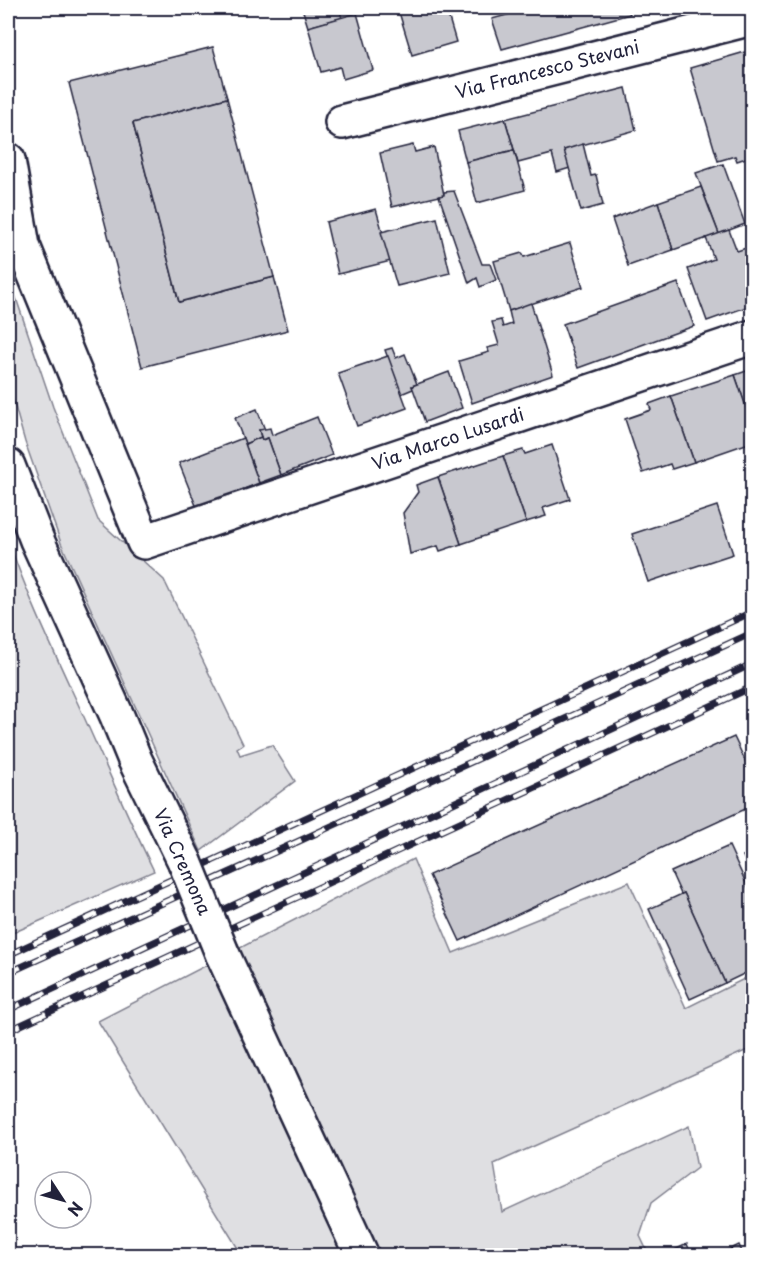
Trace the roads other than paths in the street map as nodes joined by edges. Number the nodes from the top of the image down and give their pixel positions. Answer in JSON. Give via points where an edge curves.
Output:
{"nodes":[{"id":1,"x":753,"y":18,"type":"edge"},
{"id":2,"x":342,"y":122,"type":"dead end"},
{"id":3,"x":8,"y":160,"type":"edge"},
{"id":4,"x":753,"y":337,"type":"edge"},
{"id":5,"x":8,"y":466,"type":"edge"},
{"id":6,"x":362,"y":1256,"type":"edge"}],
"edges":[{"from":1,"to":2,"type":"street","name":"Via Francesco Stevani"},
{"from":3,"to":4,"type":"street","name":"Via Marco Lusardi","via":[[23,246],[144,542]]},
{"from":5,"to":6,"type":"street","name":"Via Cremona","bridge":true,"via":[[135,760],[185,862],[222,953]]}]}
